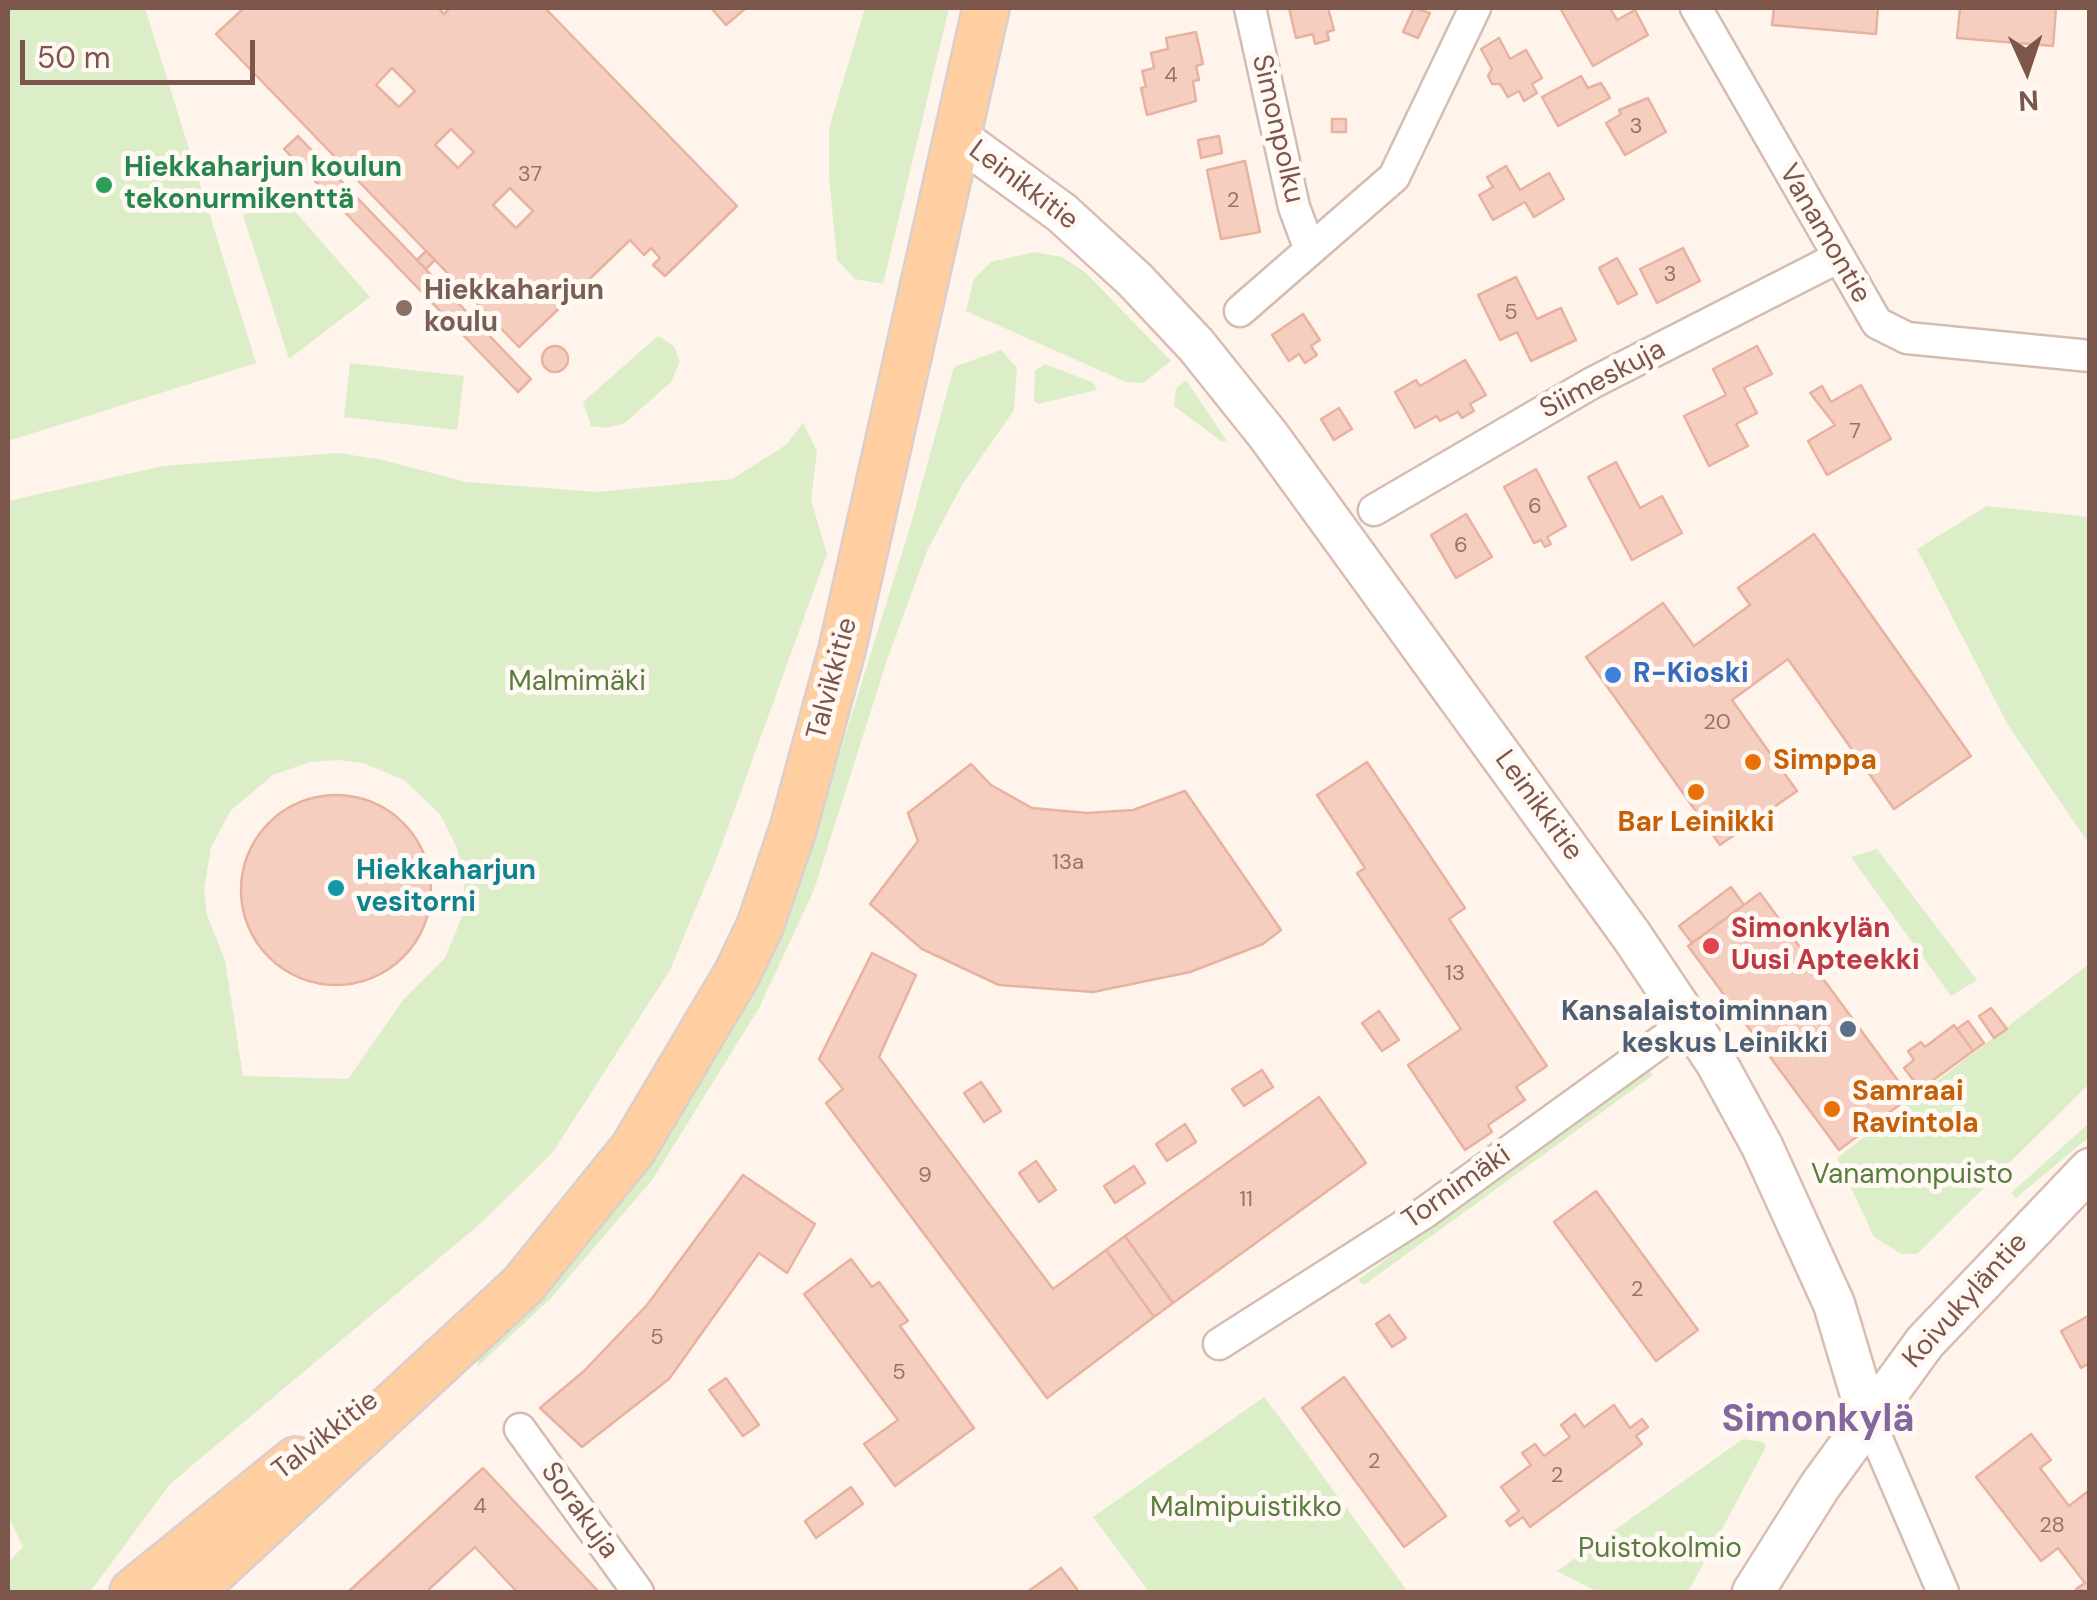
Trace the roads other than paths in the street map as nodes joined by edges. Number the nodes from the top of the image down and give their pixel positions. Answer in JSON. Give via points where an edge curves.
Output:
{"nodes":[{"id":1,"x":986,"y":8,"type":"edge"},
{"id":2,"x":1250,"y":8,"type":"edge"},
{"id":3,"x":1475,"y":8,"type":"edge"},
{"id":4,"x":1696,"y":8,"type":"edge"},
{"id":5,"x":960,"y":138,"type":"junction"},
{"id":6,"x":1310,"y":250,"type":"junction"},
{"id":7,"x":1837,"y":258,"type":"junction"},
{"id":8,"x":1240,"y":310,"type":"dead end"},
{"id":9,"x":2090,"y":356,"type":"edge"},
{"id":10,"x":1374,"y":510,"type":"dead end"},
{"id":11,"x":1688,"y":1022,"type":"junction"},
{"id":12,"x":2090,"y":1169,"type":"edge"},
{"id":13,"x":523,"y":1284,"type":"junction"},
{"id":14,"x":1219,"y":1344,"type":"dead end"},
{"id":15,"x":1868,"y":1418,"type":"junction"},
{"id":16,"x":520,"y":1429,"type":"dead end"},
{"id":17,"x":133,"y":1592,"type":"edge"},
{"id":18,"x":190,"y":1592,"type":"edge"},
{"id":19,"x":638,"y":1592,"type":"edge"},
{"id":20,"x":1753,"y":1592,"type":"edge"},
{"id":21,"x":1942,"y":1592,"type":"edge"}],
"edges":[{"from":1,"to":5,"type":"main road","name":"Talvikkitie"},
{"from":2,"to":6,"type":"street","name":"Simonpolku","via":[[1294,208]]},
{"from":3,"to":6,"type":"street","name":"Simonpolku","via":[[1394,176]]},
{"from":4,"to":7,"type":"street","name":"Vanamontie"},
{"from":5,"to":11,"type":"main road","name":"Leinikkitie","via":[[1062,213],[1196,345],[1268,434]]},
{"from":5,"to":13,"type":"main road","name":"Talvikkitie","via":[[842,650],[760,926],[711,1024],[633,1149]]},
{"from":6,"to":8,"type":"street","name":"Simonpolku"},
{"from":7,"to":9,"type":"street","name":"Vanamontie","via":[[1864,306],[1890,332]]},
{"from":7,"to":10,"type":"street","name":"Siimeskuja","via":[[1592,383]]},
{"from":11,"to":14,"type":"street","name":"Tornimäki","via":[[1424,1213]]},
{"from":11,"to":15,"type":"main road","name":"Leinikkitie","via":[[1762,1146],[1826,1286]]},
{"from":12,"to":15,"type":"main road","name":"Koivukyläntie","via":[[1925,1342]]},
{"from":13,"to":17,"type":"main road","name":"Talvikkitie"},
{"from":13,"to":18,"type":"main road","name":"Talvikkitie"},
{"from":15,"to":20,"type":"main road","name":"Koivukyläntie"},
{"from":15,"to":21,"type":"street","name":"Leinikkitie"},
{"from":16,"to":19,"type":"street","name":"Sorakuja"}]}
